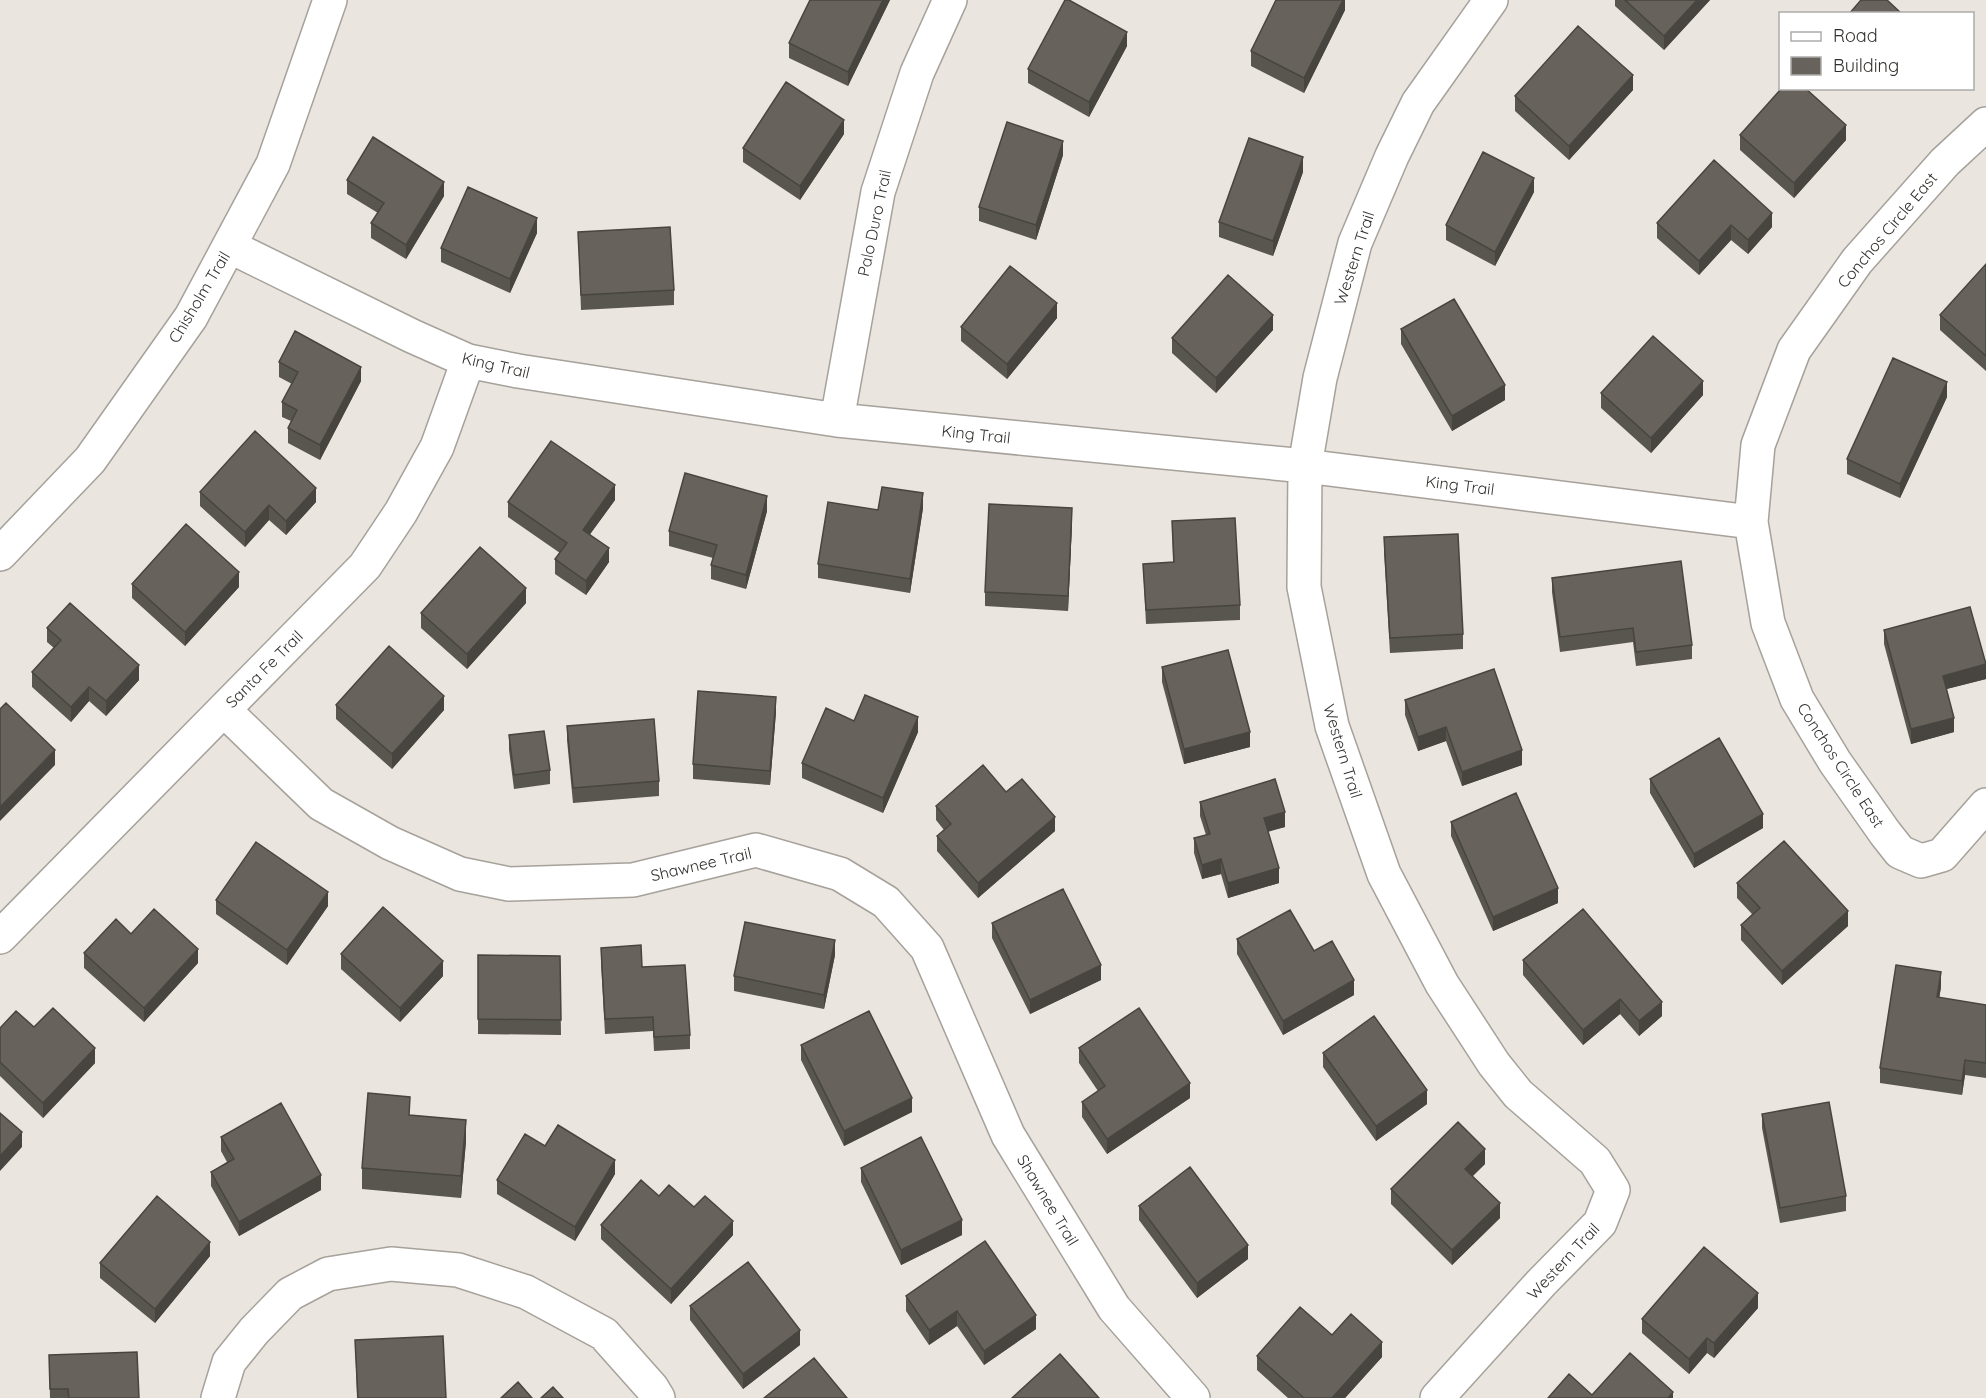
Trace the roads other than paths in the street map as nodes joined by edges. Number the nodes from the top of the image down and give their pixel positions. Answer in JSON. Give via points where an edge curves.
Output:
{"nodes":[{"id":1,"x":330,"y":0,"type":"edge"},
{"id":2,"x":951,"y":0,"type":"edge"},
{"id":3,"x":1491,"y":0,"type":"edge"},
{"id":4,"x":1986,"y":124,"type":"edge"},
{"id":5,"x":229,"y":246,"type":"junction"},
{"id":6,"x":468,"y":361,"type":"junction"},
{"id":7,"x":837,"y":420,"type":"junction"},
{"id":8,"x":1305,"y":466,"type":"junction"},
{"id":9,"x":1750,"y":522,"type":"junction"},
{"id":10,"x":0,"y":554,"type":"edge"},
{"id":11,"x":224,"y":710,"type":"junction"},
{"id":12,"x":1986,"y":804,"type":"edge"},
{"id":13,"x":0,"y":937,"type":"edge"},
{"id":14,"x":218,"y":1398,"type":"edge"},
{"id":15,"x":658,"y":1398,"type":"edge"},
{"id":16,"x":1193,"y":1398,"type":"edge"},
{"id":17,"x":1437,"y":1398,"type":"edge"}],
"edges":[{"from":1,"to":5,"type":"street","name":"Chisholm Trail","via":[[273,164]]},
{"from":2,"to":7,"type":"street","name":"Palo Duro Trail","via":[[917,73],[878,192]]},
{"from":3,"to":8,"type":"street","name":"Western Trail","via":[[1418,103],[1355,243],[1320,378]]},
{"from":4,"to":9,"type":"street","name":"Conchos Circle East","via":[[1945,162],[1857,261],[1794,350],[1758,445]]},
{"from":5,"to":6,"type":"street","name":"King Trail"},
{"from":5,"to":10,"type":"street","name":"Chisholm Trail","via":[[191,317],[90,460]]},
{"from":6,"to":7,"type":"street","name":"King Trail"},
{"from":6,"to":11,"type":"street","name":"Santa Fe Trail","via":[[437,447],[365,566]]},
{"from":7,"to":8,"type":"street","name":"King Trail"},
{"from":8,"to":9,"type":"street","name":"King Trail"},
{"from":8,"to":17,"type":"street","name":"Western Trail","via":[[1304,587],[1332,726],[1384,874],[1442,984],[1494,1064],[1518,1094],[1595,1161],[1613,1190],[1600,1223]]},
{"from":9,"to":12,"type":"street","name":"Conchos Circle East","via":[[1768,623],[1797,699],[1835,762],[1900,852],[1921,861],[1942,855]]},
{"from":11,"to":13,"type":"street","name":"Santa Fe Trail"},
{"from":11,"to":16,"type":"street","name":"Shawnee Trail","via":[[321,804],[390,843],[460,874],[509,884],[633,880],[756,850],[840,874],[885,902],[927,948],[1008,1135],[1114,1308]]},
{"from":14,"to":15,"type":"street","via":[[229,1362],[290,1294],[328,1274],[391,1264],[458,1270],[526,1292],[603,1334]]}]}
